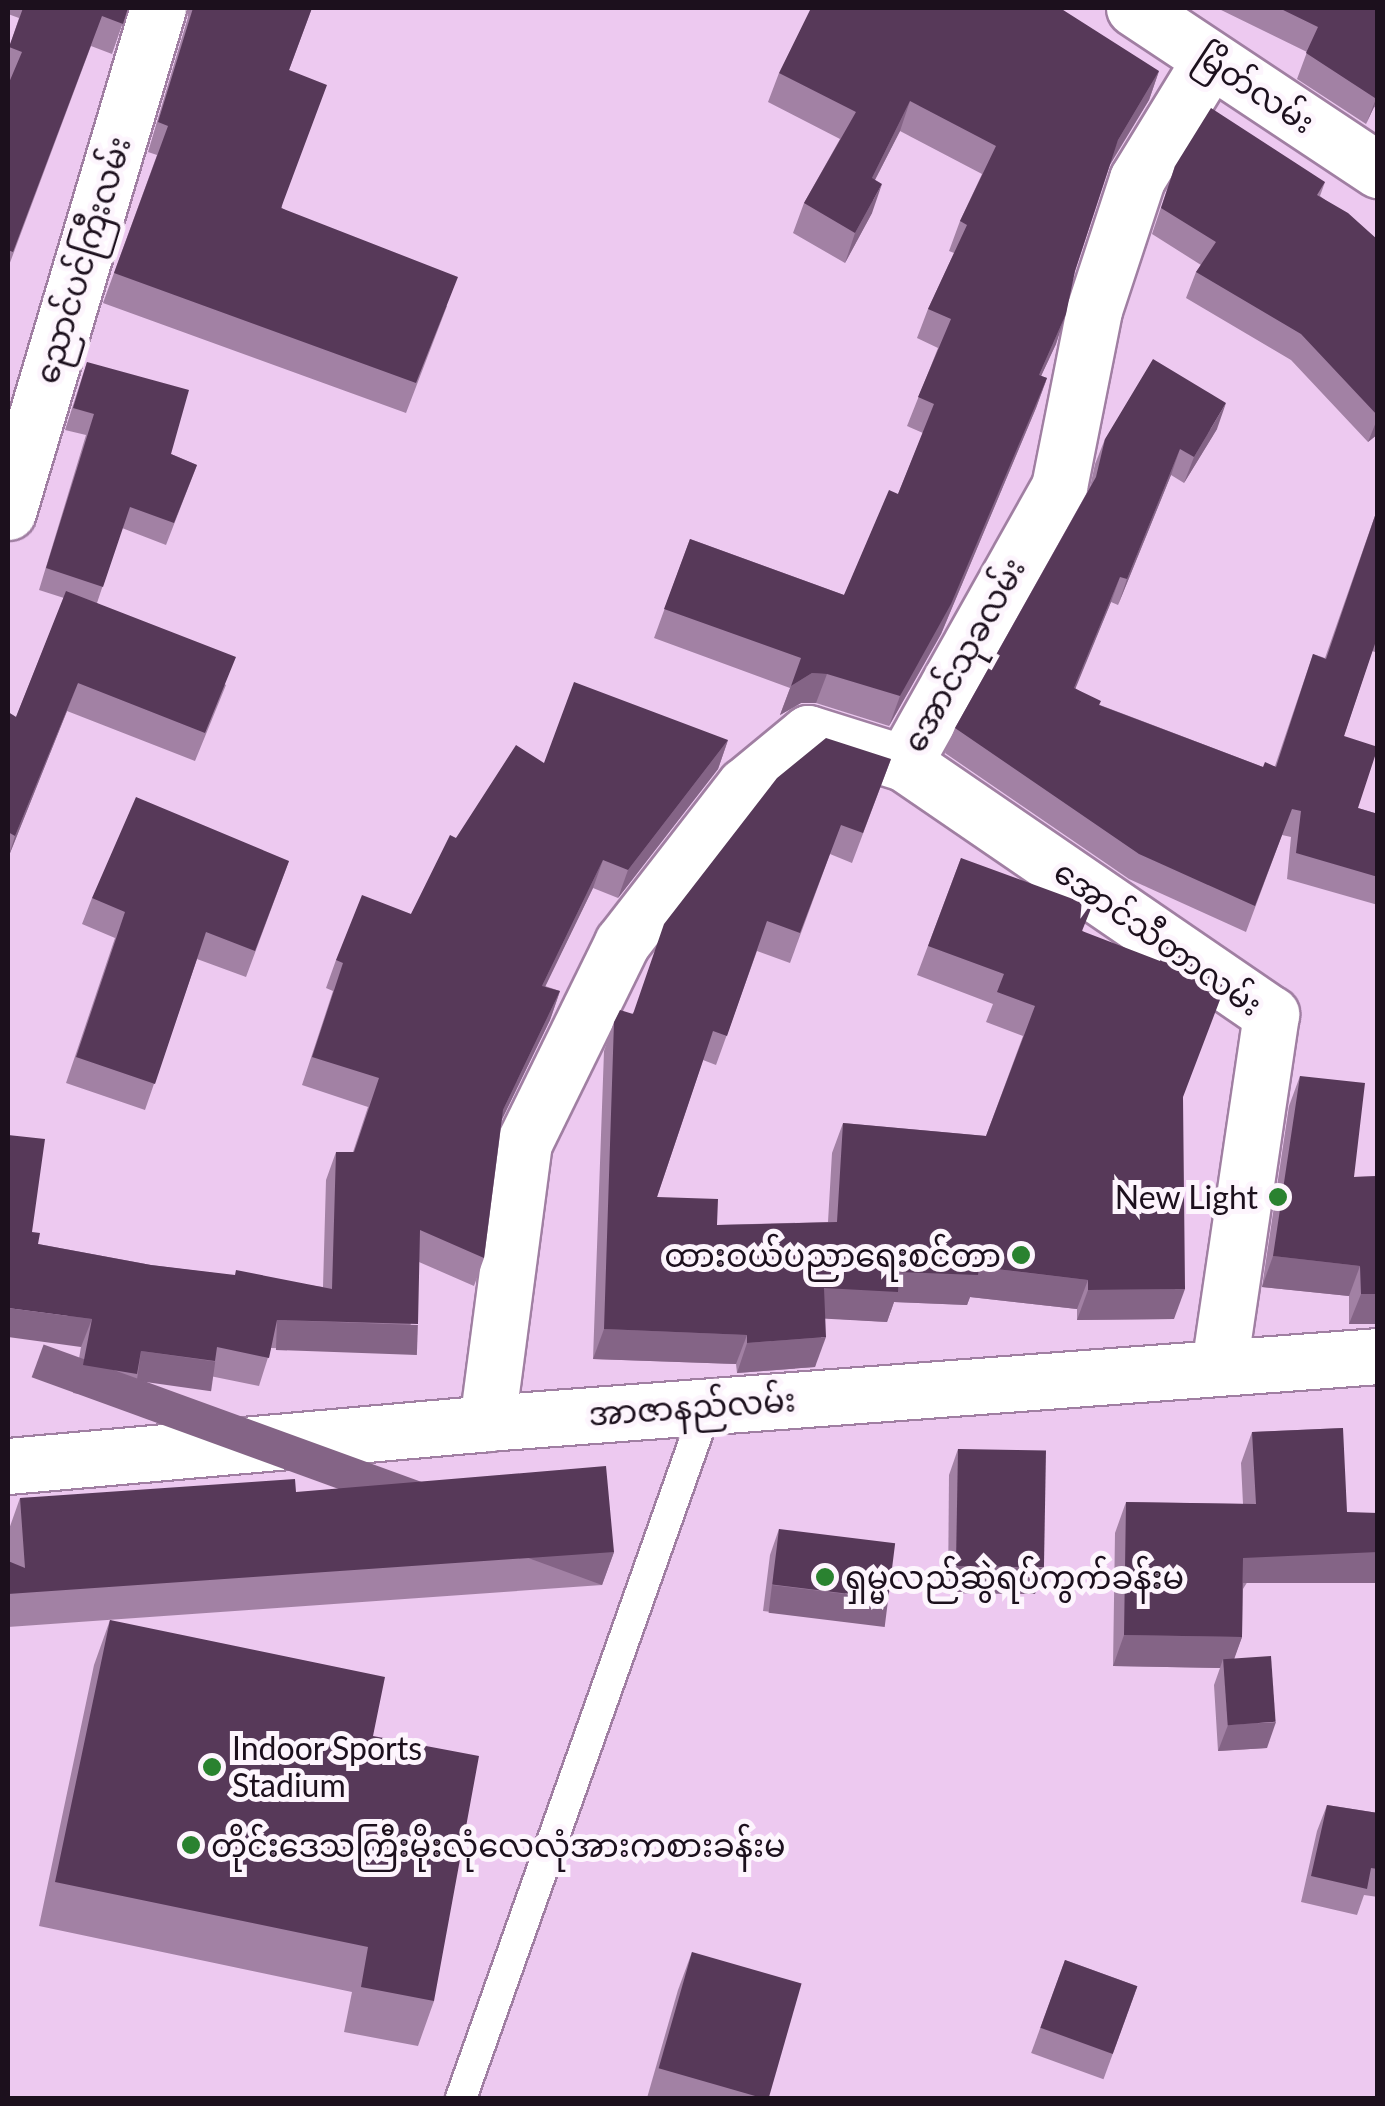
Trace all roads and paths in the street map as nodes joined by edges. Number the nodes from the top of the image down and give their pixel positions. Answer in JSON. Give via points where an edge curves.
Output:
{"nodes":[{"id":1,"x":158,"y":8,"type":"edge"},
{"id":2,"x":1134,"y":8,"type":"edge"},
{"id":3,"x":1210,"y":60,"type":"junction"},
{"id":4,"x":1378,"y":170,"type":"edge"},
{"id":5,"x":8,"y":512,"type":"edge"},
{"id":6,"x":904,"y":763,"type":"junction"},
{"id":7,"x":1378,"y":1356,"type":"edge"},
{"id":8,"x":1219,"y":1365,"type":"junction"},
{"id":9,"x":707,"y":1406,"type":"junction"},
{"id":10,"x":486,"y":1423,"type":"junction"},
{"id":11,"x":8,"y":1466,"type":"edge"},
{"id":12,"x":460,"y":2098,"type":"edge"}],
"edges":[{"from":1,"to":5,"type":"street","name":"ညောင်ပင်ကြီးလမ်း"},
{"from":2,"to":3,"type":"street","name":"မြိတ်လမ်း"},
{"from":3,"to":4,"type":"street","name":"မြိတ်လမ်း"},
{"from":3,"to":6,"type":"street","name":"အောင်သုခလမ်း","via":[[1137,179],[1094,310],[1059,487]]},
{"from":6,"to":8,"type":"street","name":"အောင်သီတာလမ်း","via":[[1272,1014]]},
{"from":6,"to":10,"type":"street","name":"အောင်သုခလမ်း","via":[[808,733],[744,786],[622,943],[524,1143]]},
{"from":7,"to":8,"type":"street","name":"အာဇာနည်လမ်း"},
{"from":8,"to":9,"type":"street","name":"အာဇာနည်လမ်း"},
{"from":9,"to":10,"type":"street","name":"အာဇာနည်လမ်း"},
{"from":9,"to":12,"type":"lane"},
{"from":10,"to":11,"type":"street","name":"အာဇာနည်လမ်း"}]}
